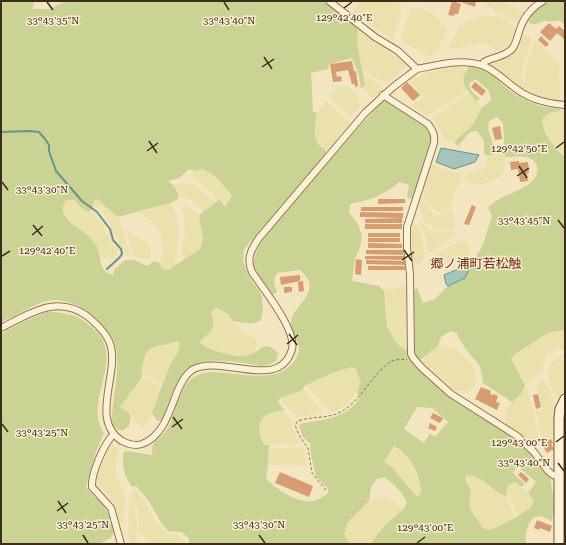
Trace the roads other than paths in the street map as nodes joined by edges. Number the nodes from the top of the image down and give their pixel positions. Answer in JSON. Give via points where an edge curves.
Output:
{"nodes":[{"id":1,"x":329,"y":1,"type":"edge"},
{"id":2,"x":543,"y":1,"type":"edge"},
{"id":3,"x":483,"y":65,"type":"junction"},
{"id":4,"x":417,"y":69,"type":"junction"},
{"id":5,"x":383,"y":95,"type":"junction"},
{"id":6,"x":565,"y":105,"type":"edge"},
{"id":7,"x":1,"y":328,"type":"edge"},
{"id":8,"x":565,"y":399,"type":"edge"},
{"id":9,"x":114,"y":434,"type":"junction"},
{"id":10,"x":559,"y":477,"type":"junction"},
{"id":11,"x":121,"y":544,"type":"edge"},
{"id":12,"x":559,"y":544,"type":"edge"}],
"edges":[{"from":1,"to":4,"type":"street","via":[[375,37],[398,51]]},
{"from":2,"to":3,"type":"street","via":[[528,13],[512,49],[506,54],[484,62]]},
{"from":3,"to":4,"type":"street","via":[[460,62]]},
{"from":3,"to":6,"type":"street","via":[[536,100]]},
{"from":4,"to":5,"type":"street"},
{"from":5,"to":9,"type":"street","via":[[259,238],[252,251],[249,264],[252,272],[285,322],[292,339],[287,361],[274,370],[222,366],[196,368],[183,380],[164,424],[153,438],[135,445],[122,441]]},
{"from":5,"to":10,"type":"street","via":[[428,124],[435,136],[407,227],[411,346],[414,359],[451,394],[517,436],[534,452],[548,471]]},
{"from":7,"to":9,"type":"street","via":[[35,312],[62,305],[82,312],[94,322],[105,333],[111,345],[106,415]]},
{"from":8,"to":10,"type":"main road","via":[[559,418]]},
{"from":9,"to":11,"type":"street","via":[[108,440],[93,477],[92,487],[111,508]]},
{"from":10,"to":12,"type":"main road"}]}
